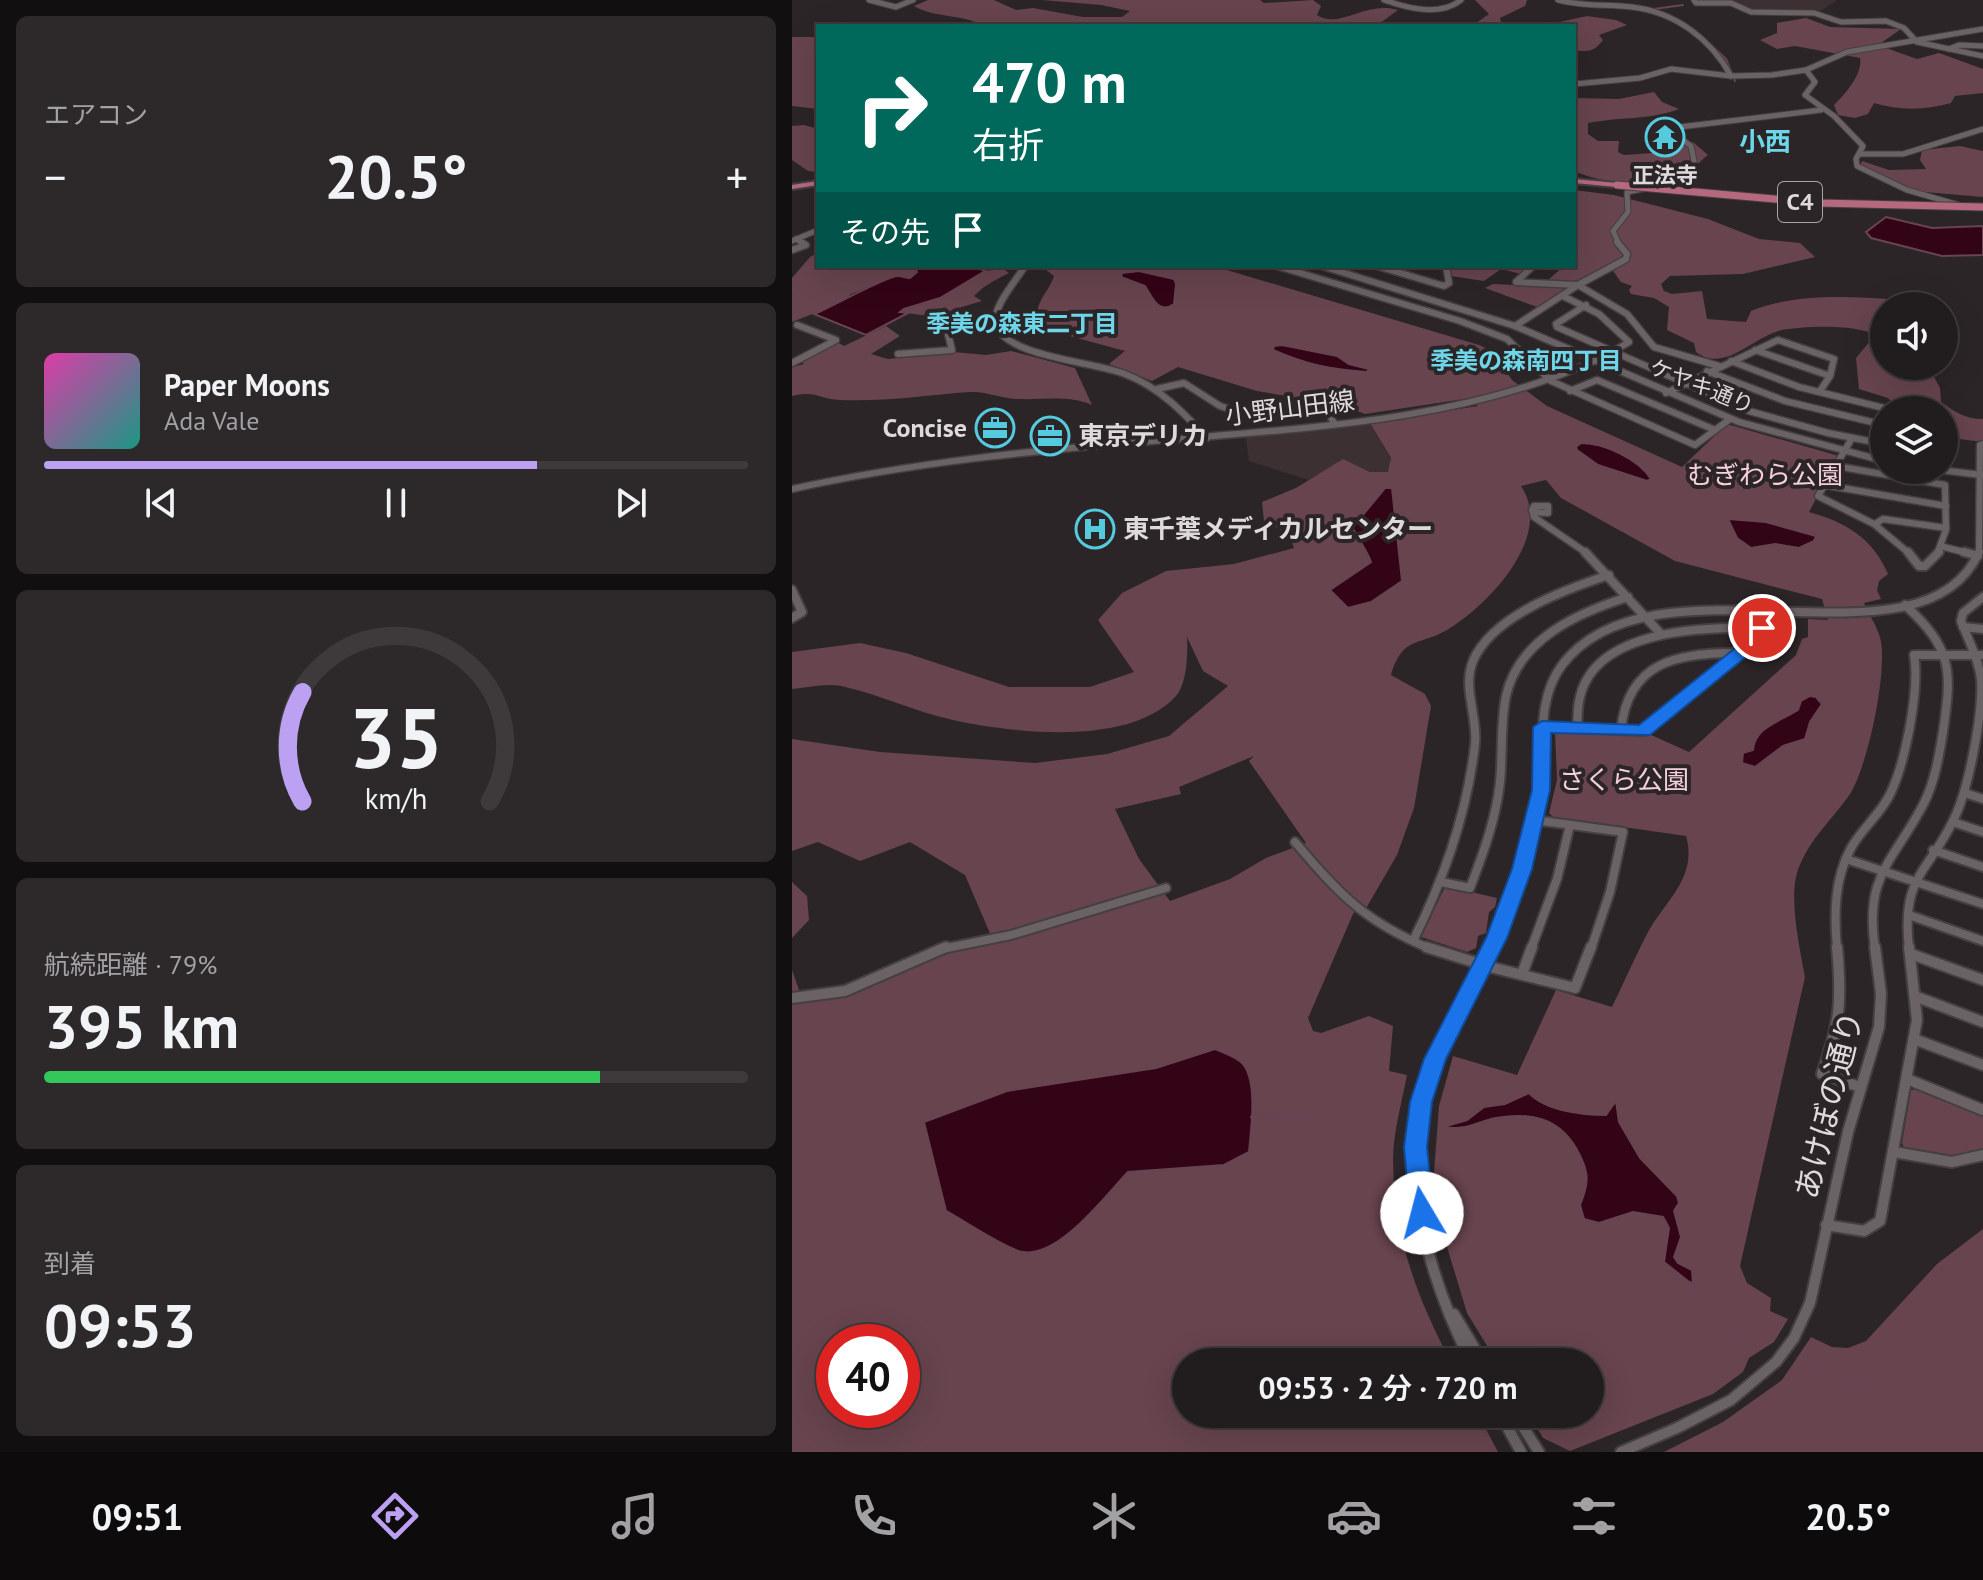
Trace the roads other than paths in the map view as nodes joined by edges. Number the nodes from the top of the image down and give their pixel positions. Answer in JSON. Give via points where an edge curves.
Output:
{"nodes":[{"id":1,"x":869,"y":0,"type":"edge"},
{"id":2,"x":913,"y":0,"type":"edge"},
{"id":3,"x":1384,"y":0,"type":"edge"},
{"id":4,"x":1461,"y":0,"type":"edge"},
{"id":5,"x":1558,"y":0,"type":"edge"},
{"id":6,"x":1694,"y":0,"type":"edge"},
{"id":7,"x":1983,"y":29,"type":"edge"},
{"id":8,"x":1913,"y":40,"type":"junction"},
{"id":9,"x":1983,"y":46,"type":"edge"},
{"id":10,"x":1949,"y":49,"type":"junction"},
{"id":11,"x":1983,"y":56,"type":"edge"},
{"id":12,"x":1806,"y":70,"type":"junction"},
{"id":13,"x":1731,"y":76,"type":"junction"},
{"id":14,"x":1576,"y":84,"type":"edge"},
{"id":15,"x":1821,"y":110,"type":"junction"},
{"id":16,"x":1983,"y":129,"type":"edge"},
{"id":17,"x":1860,"y":154,"type":"junction"},
{"id":18,"x":1576,"y":181,"type":"edge"},
{"id":19,"x":816,"y":183,"type":"edge"},
{"id":20,"x":792,"y":187,"type":"edge"},
{"id":21,"x":1983,"y":209,"type":"edge"},
{"id":22,"x":816,"y":231,"type":"edge"},
{"id":23,"x":794,"y":240,"type":"edge"},
{"id":24,"x":792,"y":250,"type":"edge"},
{"id":25,"x":1024,"y":268,"type":"edge"},
{"id":26,"x":1284,"y":268,"type":"edge"},
{"id":27,"x":1328,"y":268,"type":"edge"},
{"id":28,"x":1345,"y":268,"type":"edge"},
{"id":29,"x":1384,"y":268,"type":"edge"},
{"id":30,"x":1446,"y":268,"type":"edge"},
{"id":31,"x":1531,"y":268,"type":"edge"},
{"id":32,"x":1340,"y":272,"type":"junction"},
{"id":33,"x":1578,"y":285,"type":"junction"},
{"id":34,"x":1563,"y":296,"type":"junction"},
{"id":35,"x":1586,"y":305,"type":"junction"},
{"id":36,"x":994,"y":323,"type":"junction"},
{"id":37,"x":797,"y":325,"type":"dead end"},
{"id":38,"x":1515,"y":326,"type":"junction"},
{"id":39,"x":1755,"y":350,"type":"junction"},
{"id":40,"x":1614,"y":351,"type":"junction"},
{"id":41,"x":898,"y":354,"type":"dead end"},
{"id":42,"x":1596,"y":360,"type":"junction"},
{"id":43,"x":1731,"y":361,"type":"junction"},
{"id":44,"x":792,"y":363,"type":"edge"},
{"id":45,"x":1719,"y":366,"type":"junction"},
{"id":46,"x":1707,"y":371,"type":"junction"},
{"id":47,"x":1830,"y":376,"type":"junction"},
{"id":48,"x":1551,"y":381,"type":"junction"},
{"id":49,"x":1684,"y":383,"type":"junction"},
{"id":50,"x":1157,"y":389,"type":"junction"},
{"id":51,"x":1570,"y":391,"type":"junction"},
{"id":52,"x":1820,"y":391,"type":"junction"},
{"id":53,"x":1666,"y":393,"type":"junction"},
{"id":54,"x":1870,"y":404,"type":"edge"},
{"id":55,"x":1730,"y":419,"type":"junction"},
{"id":56,"x":1870,"y":422,"type":"edge"},
{"id":57,"x":1334,"y":423,"type":"junction"},
{"id":58,"x":1715,"y":430,"type":"junction"},
{"id":59,"x":1207,"y":438,"type":"junction"},
{"id":60,"x":1852,"y":438,"type":"junction"},
{"id":61,"x":1870,"y":441,"type":"edge"},
{"id":62,"x":1983,"y":444,"type":"edge"},
{"id":63,"x":1845,"y":452,"type":"junction"},
{"id":64,"x":1981,"y":455,"type":"edge"},
{"id":65,"x":1870,"y":456,"type":"edge"},
{"id":66,"x":1836,"y":466,"type":"junction"},
{"id":67,"x":1958,"y":470,"type":"edge"},
{"id":68,"x":1982,"y":473,"type":"edge"},
{"id":69,"x":1825,"y":485,"type":"junction"},
{"id":70,"x":792,"y":489,"type":"edge"},
{"id":71,"x":1946,"y":506,"type":"junction"},
{"id":72,"x":1537,"y":515,"type":"dead end"},
{"id":73,"x":1875,"y":524,"type":"junction"},
{"id":74,"x":1946,"y":528,"type":"junction"},
{"id":75,"x":1944,"y":547,"type":"junction"},
{"id":76,"x":1978,"y":556,"type":"junction"},
{"id":77,"x":1609,"y":575,"type":"junction"},
{"id":78,"x":792,"y":590,"type":"edge"},
{"id":79,"x":1628,"y":597,"type":"junction"},
{"id":80,"x":1981,"y":601,"type":"edge"},
{"id":81,"x":1905,"y":605,"type":"junction"},
{"id":82,"x":1645,"y":617,"type":"junction"},
{"id":83,"x":792,"y":618,"type":"edge"},
{"id":84,"x":1963,"y":627,"type":"junction"},
{"id":85,"x":1983,"y":629,"type":"edge"},
{"id":86,"x":1661,"y":634,"type":"junction"},
{"id":87,"x":1740,"y":653,"type":"junction"},
{"id":88,"x":1944,"y":654,"type":"junction"},
{"id":89,"x":1978,"y":654,"type":"edge"},
{"id":90,"x":1981,"y":705,"type":"edge"},
{"id":91,"x":1542,"y":727,"type":"junction"},
{"id":92,"x":1577,"y":728,"type":"junction"},
{"id":93,"x":1621,"y":730,"type":"junction"},
{"id":94,"x":1979,"y":735,"type":"edge"},
{"id":95,"x":1970,"y":762,"type":"junction"},
{"id":96,"x":1983,"y":766,"type":"edge"},
{"id":97,"x":1965,"y":793,"type":"junction"},
{"id":98,"x":1983,"y":799,"type":"edge"},
{"id":99,"x":1535,"y":820,"type":"junction"},
{"id":100,"x":1953,"y":822,"type":"junction"},
{"id":101,"x":1570,"y":825,"type":"junction"},
{"id":102,"x":1983,"y":832,"type":"edge"},
{"id":103,"x":1295,"y":842,"type":"dead end"},
{"id":104,"x":1933,"y":850,"type":"junction"},
{"id":105,"x":1846,"y":859,"type":"junction"},
{"id":106,"x":1983,"y":867,"type":"edge"},
{"id":107,"x":1881,"y":869,"type":"junction"},
{"id":108,"x":1916,"y":881,"type":"junction"},
{"id":109,"x":1441,"y":882,"type":"junction"},
{"id":110,"x":1166,"y":888,"type":"dead end"},
{"id":111,"x":1983,"y":904,"type":"edge"},
{"id":112,"x":1909,"y":915,"type":"junction"},
{"id":113,"x":1413,"y":941,"type":"junction"},
{"id":114,"x":1983,"y":941,"type":"edge"},
{"id":115,"x":1911,"y":954,"type":"junction"},
{"id":116,"x":1484,"y":964,"type":"junction"},
{"id":117,"x":1522,"y":974,"type":"junction"},
{"id":118,"x":1983,"y":980,"type":"edge"},
{"id":119,"x":1917,"y":997,"type":"junction"},
{"id":120,"x":792,"y":998,"type":"edge"},
{"id":121,"x":1983,"y":1022,"type":"edge"},
{"id":122,"x":1914,"y":1039,"type":"junction"},
{"id":123,"x":1983,"y":1065,"type":"edge"},
{"id":124,"x":1907,"y":1079,"type":"junction"},
{"id":125,"x":1860,"y":1087,"type":"junction"},
{"id":126,"x":1983,"y":1110,"type":"edge"},
{"id":127,"x":1894,"y":1152,"type":"junction"},
{"id":128,"x":1983,"y":1155,"type":"edge"},
{"id":129,"x":1826,"y":1225,"type":"junction"},
{"id":130,"x":1445,"y":1300,"type":"junction"},
{"id":131,"x":1463,"y":1348,"type":"edge"},
{"id":132,"x":1474,"y":1348,"type":"edge"},
{"id":133,"x":1508,"y":1428,"type":"edge"},
{"id":134,"x":1524,"y":1428,"type":"edge"},
{"id":135,"x":1521,"y":1452,"type":"edge"},
{"id":136,"x":1539,"y":1452,"type":"edge"},
{"id":137,"x":1621,"y":1452,"type":"edge"}],
"edges":[{"from":1,"to":2,"type":"street","via":[[896,7]]},
{"from":3,"to":4,"type":"street","via":[[1405,8],[1444,8]]},
{"from":5,"to":13,"type":"street","via":[[1656,12],[1705,40]]},
{"from":6,"to":8,"type":"street","via":[[1731,3],[1751,12],[1826,15],[1841,22],[1886,21],[1904,28]]},
{"from":7,"to":8,"type":"street"},
{"from":8,"to":10,"type":"street"},
{"from":8,"to":12,"type":"street","via":[[1847,52]]},
{"from":9,"to":10,"type":"street"},
{"from":10,"to":11,"type":"street"},
{"from":12,"to":13,"type":"street"},
{"from":12,"to":15,"type":"street","via":[[1815,82],[1805,95]]},
{"from":13,"to":14,"type":"street","via":[[1671,69],[1640,78]]},
{"from":15,"to":17,"type":"street","via":[[1863,146]]},
{"from":15,"to":33,"type":"street","via":[[1671,128],[1691,146],[1695,166],[1663,185],[1627,192],[1628,212],[1613,231],[1626,259]]},
{"from":16,"to":17,"type":"street","via":[[1903,154]]},
{"from":17,"to":21,"type":"street","via":[[1857,166],[1907,190]]},
{"from":18,"to":21,"type":"highway","number":"C4","bridge":true,"via":[[1820,203]]},
{"from":19,"to":20,"type":"highway"},
{"from":22,"to":23,"type":"street"},
{"from":23,"to":24,"type":"street","via":[[806,245]]},
{"from":25,"to":36,"type":"street","via":[[996,309]]},
{"from":26,"to":48,"type":"street","via":[[1507,339]]},
{"from":27,"to":32,"type":"street","name":"ケヤキ通り"},
{"from":28,"to":32,"type":"street"},
{"from":29,"to":30,"type":"street","via":[[1444,286],[1449,283]]},
{"from":31,"to":33,"type":"street","via":[[1516,282]]},
{"from":32,"to":38,"type":"street","name":"ケヤキ通り"},
{"from":33,"to":34,"type":"street"},
{"from":33,"to":45,"type":"street","via":[[1627,314],[1654,347]]},
{"from":34,"to":35,"type":"street"},
{"from":34,"to":38,"type":"street"},
{"from":35,"to":40,"type":"street","via":[[1611,321],[1629,342]]},
{"from":35,"to":40,"type":"street","via":[[1557,327]]},
{"from":36,"to":41,"type":"street","via":[[946,326],[952,350]]},
{"from":36,"to":50,"type":"street","via":[[1006,339],[1024,349],[1102,366]]},
{"from":37,"to":44,"type":"street","via":[[836,340]]},
{"from":38,"to":42,"type":"street","name":"ケヤキ通り"},
{"from":39,"to":43,"type":"street"},
{"from":39,"to":47,"type":"street"},
{"from":39,"to":47,"type":"street","via":[[1782,340],[1834,359]]},
{"from":40,"to":49,"type":"street"},
{"from":42,"to":48,"type":"street","name":"小野山田線"},
{"from":42,"to":53,"type":"street","name":"ケヤキ通り"},
{"from":43,"to":45,"type":"street"},
{"from":43,"to":52,"type":"street"},
{"from":45,"to":46,"type":"street"},
{"from":46,"to":49,"type":"street"},
{"from":46,"to":56,"type":"street","via":[[1785,401]]},
{"from":47,"to":52,"type":"street"},
{"from":48,"to":51,"type":"street"},
{"from":48,"to":57,"type":"street","name":"小野山田線","via":[[1468,404]]},
{"from":49,"to":53,"type":"street"},
{"from":49,"to":60,"type":"street","via":[[1749,411]]},
{"from":50,"to":57,"type":"street","via":[[1184,383],[1238,412],[1326,409]]},
{"from":50,"to":59,"type":"street"},
{"from":51,"to":58,"type":"street","via":[[1597,380]]},
{"from":51,"to":58,"type":"street","via":[[1695,445]]},
{"from":52,"to":54,"type":"street"},
{"from":53,"to":55,"type":"street","name":"ケヤキ通り"},
{"from":55,"to":58,"type":"street"},
{"from":55,"to":63,"type":"street","name":"ケヤキ通り"},
{"from":57,"to":59,"type":"street","name":"小野山田線"},
{"from":59,"to":70,"type":"street","name":"小野山田線","via":[[929,462]]},
{"from":60,"to":61,"type":"street"},
{"from":60,"to":63,"type":"street"},
{"from":62,"to":64,"type":"street"},
{"from":63,"to":65,"type":"street","name":"ケヤキ通り"},
{"from":63,"to":66,"type":"street"},
{"from":64,"to":68,"type":"street"},
{"from":66,"to":69,"type":"street"},
{"from":66,"to":71,"type":"street","via":[[1945,485]]},
{"from":67,"to":68,"type":"street"},
{"from":68,"to":76,"type":"street"},
{"from":69,"to":71,"type":"street"},
{"from":69,"to":73,"type":"street","via":[[1818,496]]},
{"from":71,"to":74,"type":"street"},
{"from":72,"to":77,"type":"street"},
{"from":73,"to":74,"type":"street","via":[[1883,519]]},
{"from":73,"to":75,"type":"street","via":[[1899,541],[1919,566],[1931,562]]},
{"from":74,"to":75,"type":"street"},
{"from":75,"to":76,"type":"street"},
{"from":76,"to":81,"type":"street","via":[[1953,585]]},
{"from":77,"to":79,"type":"street"},
{"from":77,"to":109,"type":"street","via":[[1528,608],[1498,631],[1475,660],[1468,675],[1475,714],[1474,756],[1456,844]]},
{"from":78,"to":83,"type":"street","via":[[802,612]]},
{"from":79,"to":82,"type":"street"},
{"from":79,"to":109,"type":"street","via":[[1570,621],[1536,643],[1520,662],[1506,692],[1499,786],[1475,875],[1470,888]]},
{"from":80,"to":84,"type":"street","via":[[1963,613]]},
{"from":81,"to":82,"type":"street","via":[[1848,614],[1709,609]]},
{"from":81,"to":88,"type":"street","name":"あけぼの通り"},
{"from":82,"to":86,"type":"street"},
{"from":82,"to":91,"type":"street","via":[[1597,636],[1558,667],[1547,689]]},
{"from":84,"to":85,"type":"street"},
{"from":84,"to":89,"type":"street"},
{"from":86,"to":87,"type":"street","via":[[1762,628],[1763,634]]},
{"from":86,"to":92,"type":"street","via":[[1612,655],[1593,672],[1579,695]]},
{"from":87,"to":93,"type":"street","via":[[1644,731]]},
{"from":87,"to":93,"type":"street","via":[[1681,657],[1637,679],[1623,701]]},
{"from":88,"to":89,"type":"street"},
{"from":88,"to":105,"type":"street","via":[[1914,655],[1918,677],[1898,776]]},
{"from":88,"to":107,"type":"street","name":"あけぼの通り","via":[[1950,682],[1933,779],[1920,810]]},
{"from":89,"to":90,"type":"street"},
{"from":90,"to":94,"type":"street"},
{"from":91,"to":92,"type":"street"},
{"from":91,"to":99,"type":"street"},
{"from":92,"to":93,"type":"street"},
{"from":94,"to":95,"type":"street"},
{"from":95,"to":96,"type":"street"},
{"from":95,"to":97,"type":"street"},
{"from":97,"to":98,"type":"street"},
{"from":97,"to":100,"type":"street"},
{"from":99,"to":101,"type":"street"},
{"from":99,"to":116,"type":"street","via":[[1508,909]]},
{"from":100,"to":102,"type":"street"},
{"from":100,"to":104,"type":"street"},
{"from":101,"to":117,"type":"street","via":[[1557,879]]},
{"from":101,"to":117,"type":"street","via":[[1623,832],[1596,939],[1575,988]]},
{"from":103,"to":113,"type":"street","via":[[1357,910]]},
{"from":104,"to":106,"type":"street"},
{"from":104,"to":108,"type":"street"},
{"from":105,"to":107,"type":"street"},
{"from":105,"to":125,"type":"street","via":[[1834,914],[1842,997],[1838,1029],[1822,1074]]},
{"from":107,"to":108,"type":"street"},
{"from":107,"to":125,"type":"street","name":"あけぼの通り","via":[[1870,935],[1881,1007],[1877,1038]]},
{"from":108,"to":111,"type":"street"},
{"from":108,"to":112,"type":"street"},
{"from":109,"to":113,"type":"street"},
{"from":110,"to":120,"type":"street","via":[[1011,935],[947,947],[845,991]]},
{"from":112,"to":114,"type":"street"},
{"from":112,"to":115,"type":"street"},
{"from":113,"to":116,"type":"street"},
{"from":115,"to":118,"type":"street"},
{"from":115,"to":119,"type":"street"},
{"from":116,"to":117,"type":"street"},
{"from":116,"to":130,"type":"street","via":[[1435,1059],[1421,1102],[1415,1147],[1426,1238]]},
{"from":119,"to":121,"type":"street"},
{"from":119,"to":122,"type":"street"},
{"from":122,"to":123,"type":"street"},
{"from":122,"to":124,"type":"street"},
{"from":124,"to":126,"type":"street"},
{"from":124,"to":127,"type":"street"},
{"from":125,"to":129,"type":"street","name":"あけぼの通り"},
{"from":127,"to":128,"type":"street","via":[[1952,1162]]},
{"from":127,"to":129,"type":"street","via":[[1880,1221],[1852,1232]]},
{"from":129,"to":137,"type":"street","name":"あけぼの通り","via":[[1808,1310],[1775,1361],[1733,1400]]},
{"from":130,"to":131,"type":"street"},
{"from":130,"to":132,"type":"street"},
{"from":133,"to":135,"type":"street"},
{"from":134,"to":136,"type":"street"}]}
